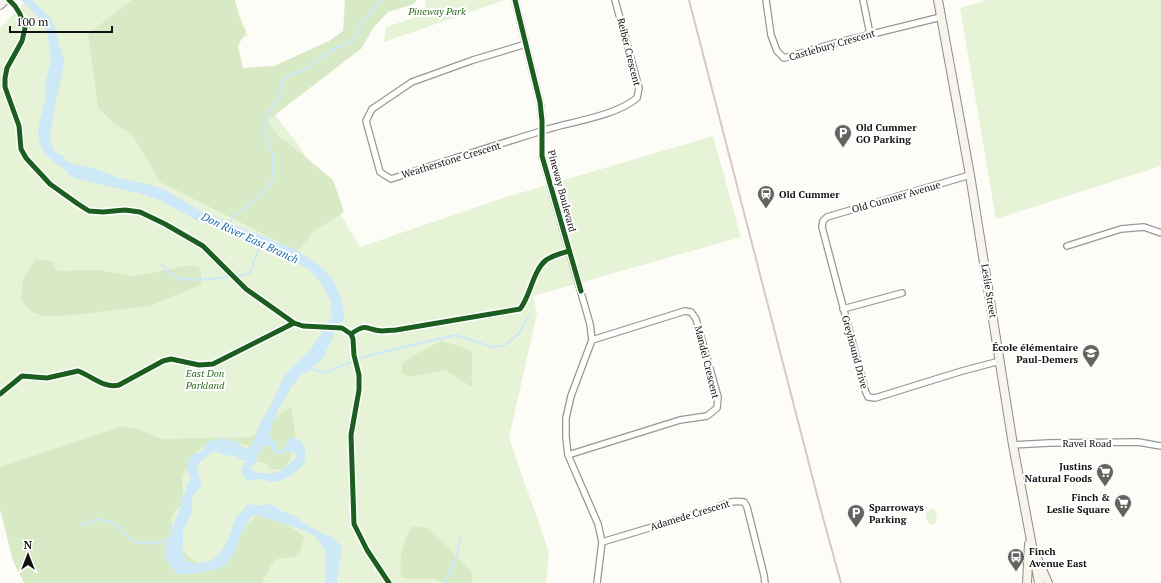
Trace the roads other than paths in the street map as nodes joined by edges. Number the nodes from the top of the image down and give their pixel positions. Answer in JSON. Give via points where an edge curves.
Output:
{"nodes":[{"id":1,"x":5,"y":0,"type":"edge"},
{"id":2,"x":516,"y":0,"type":"edge"},
{"id":3,"x":615,"y":0,"type":"edge"},
{"id":4,"x":766,"y":0,"type":"edge"},
{"id":5,"x":863,"y":0,"type":"edge"},
{"id":6,"x":938,"y":0,"type":"edge"},
{"id":7,"x":0,"y":5,"type":"edge"},
{"id":8,"x":941,"y":17,"type":"junction"},
{"id":9,"x":870,"y":34,"type":"junction"},
{"id":10,"x":526,"y":44,"type":"junction"},
{"id":11,"x":541,"y":132,"type":"junction"},
{"id":12,"x":970,"y":175,"type":"junction"},
{"id":13,"x":823,"y":221,"type":"joint"},
{"id":14,"x":1161,"y":233,"type":"edge"},
{"id":15,"x":1067,"y":246,"type":"dead end"},
{"id":16,"x":902,"y":294,"type":"dead end"},
{"id":17,"x":844,"y":309,"type":"junction"},
{"id":18,"x":592,"y":340,"type":"junction"},
{"id":19,"x":1000,"y":361,"type":"junction"},
{"id":20,"x":1014,"y":445,"type":"junction"},
{"id":21,"x":1161,"y":446,"type":"edge"},
{"id":22,"x":568,"y":455,"type":"junction"},
{"id":23,"x":1030,"y":531,"type":"junction"},
{"id":24,"x":602,"y":542,"type":"junction"},
{"id":25,"x":1032,"y":546,"type":"junction"},
{"id":26,"x":597,"y":583,"type":"edge"},
{"id":27,"x":765,"y":583,"type":"edge"},
{"id":28,"x":1027,"y":583,"type":"edge"},
{"id":29,"x":1039,"y":583,"type":"edge"},
{"id":30,"x":1048,"y":583,"type":"edge"}],
"edges":[{"from":1,"to":7,"type":"main road"},
{"from":2,"to":10,"type":"street","name":"Pineway Boulevard"},
{"from":3,"to":11,"type":"street","name":"Reiber Crescent","via":[[638,82],[637,98],[628,105]]},
{"from":4,"to":9,"type":"street","name":"Castlebury Crescent","via":[[771,35],[777,51],[784,58]]},
{"from":5,"to":9,"type":"street"},
{"from":6,"to":8,"type":"main road","name":"Leslie Street"},
{"from":8,"to":9,"type":"street","name":"Castlebury Crescent"},
{"from":8,"to":12,"type":"main road","name":"Leslie Street"},
{"from":10,"to":11,"type":"street","name":"Pineway Boulevard","via":[[540,102]]},
{"from":10,"to":11,"type":"street","name":"Weatherstone Crescent","via":[[412,82],[372,109],[366,121],[380,172],[391,178]]},
{"from":11,"to":18,"type":"street","name":"Pineway Boulevard","via":[[542,156],[590,324]]},
{"from":12,"to":13,"type":"street","name":"Old Cummer Avenue","via":[[836,214]]},
{"from":12,"to":19,"type":"main road","name":"Leslie Street"},
{"from":13,"to":17,"type":"street","name":"Greyhound Drive","via":[[822,227]]},
{"from":14,"to":15,"type":"street","via":[[1144,227],[1121,229]]},
{"from":16,"to":17,"type":"street"},
{"from":17,"to":19,"type":"street","name":"Greyhound Drive","via":[[868,397],[875,398]]},
{"from":18,"to":22,"type":"street","name":"Pineway Boulevard","via":[[571,396],[566,418]]},
{"from":18,"to":22,"type":"street","name":"Mandel Crescent","via":[[685,311],[692,312],[696,318],[718,397],[717,408],[707,416],[680,420]]},
{"from":19,"to":20,"type":"main road","name":"Leslie Street"},
{"from":20,"to":21,"type":"street","name":"Ravel Road","via":[[1138,442]]},
{"from":20,"to":23,"type":"main road","name":"Leslie Street"},
{"from":22,"to":24,"type":"street","name":"Pineway Boulevard","via":[[598,524]]},
{"from":23,"to":25,"type":"main road","name":"Leslie Street"},
{"from":23,"to":28,"type":"main road"},
{"from":24,"to":26,"type":"street","name":"Pineway Boulevard"},
{"from":24,"to":27,"type":"street","name":"Adamede Crescent","via":[[727,503],[744,502]]},
{"from":25,"to":29,"type":"main road","name":"Leslie Street"},
{"from":25,"to":30,"type":"main road"}]}
